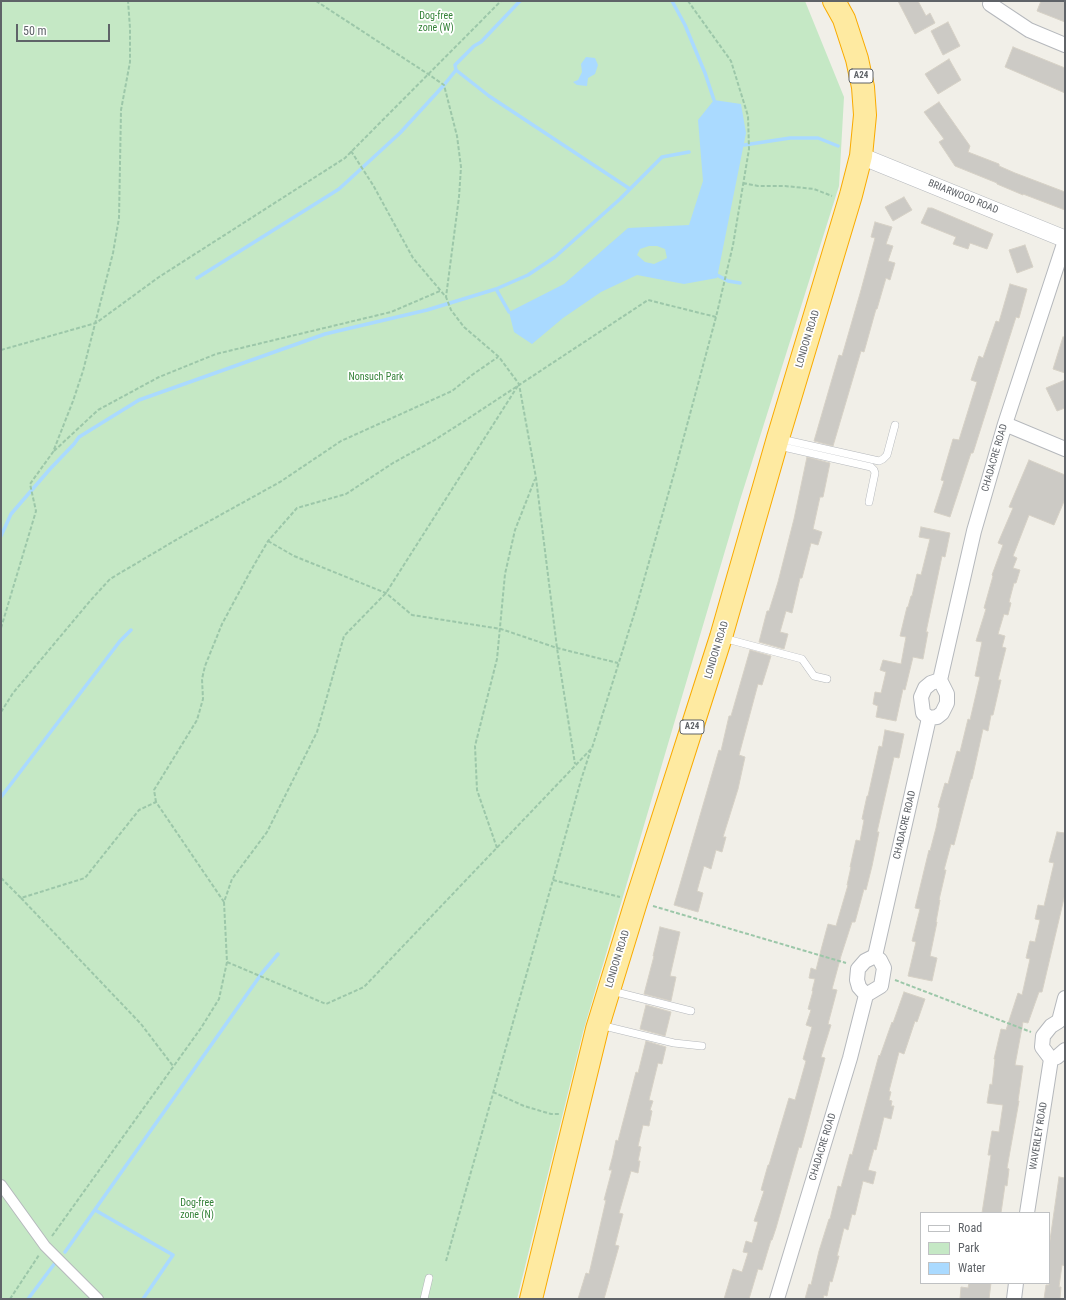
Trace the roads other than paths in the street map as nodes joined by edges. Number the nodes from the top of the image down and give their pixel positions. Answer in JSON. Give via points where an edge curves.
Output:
{"nodes":[{"id":1,"x":834,"y":1,"type":"edge"},
{"id":2,"x":990,"y":4,"type":"dead end"},
{"id":3,"x":1065,"y":45,"type":"edge"},
{"id":4,"x":860,"y":156,"type":"junction"},
{"id":5,"x":1065,"y":240,"type":"edge"},
{"id":6,"x":1005,"y":424,"type":"junction"},
{"id":7,"x":895,"y":425,"type":"dead end"},
{"id":8,"x":777,"y":442,"type":"junction"},
{"id":9,"x":1065,"y":449,"type":"edge"},
{"id":10,"x":869,"y":502,"type":"dead end"},
{"id":11,"x":721,"y":637,"type":"junction"},
{"id":12,"x":827,"y":680,"type":"dead end"},
{"id":13,"x":940,"y":680,"type":"junction"},
{"id":14,"x":929,"y":718,"type":"junction"},
{"id":15,"x":875,"y":956,"type":"junction"},
{"id":16,"x":609,"y":991,"type":"junction"},
{"id":17,"x":866,"y":994,"type":"junction"},
{"id":18,"x":1065,"y":998,"type":"edge"},
{"id":19,"x":691,"y":1011,"type":"dead end"},
{"id":20,"x":598,"y":1024,"type":"junction"},
{"id":21,"x":1062,"y":1024,"type":"edge"},
{"id":22,"x":702,"y":1046,"type":"dead end"},
{"id":23,"x":1065,"y":1050,"type":"edge"},
{"id":24,"x":1051,"y":1059,"type":"junction"},
{"id":25,"x":1,"y":1184,"type":"edge"},
{"id":26,"x":1027,"y":1212,"type":"edge"},
{"id":27,"x":429,"y":1278,"type":"dead end"},
{"id":28,"x":1016,"y":1284,"type":"edge"},
{"id":29,"x":98,"y":1299,"type":"edge"},
{"id":30,"x":424,"y":1299,"type":"edge"},
{"id":31,"x":531,"y":1299,"type":"edge"},
{"id":32,"x":777,"y":1299,"type":"edge"},
{"id":33,"x":1014,"y":1299,"type":"edge"}],
"edges":[{"from":1,"to":4,"type":"highway","name":"LONDON ROAD","number":"A24","via":[[844,19],[863,87],[865,114]]},
{"from":2,"to":3,"type":"street","via":[[1029,30]]},
{"from":4,"to":5,"type":"street","name":"BRIARWOOD ROAD"},
{"from":4,"to":8,"type":"highway","name":"LONDON ROAD","number":"A24"},
{"from":5,"to":6,"type":"street","name":"CHADACRE ROAD"},
{"from":6,"to":9,"type":"street"},
{"from":6,"to":13,"type":"street","name":"CHADACRE ROAD","via":[[974,531]]},
{"from":7,"to":8,"type":"lane","via":[[887,455],[879,461]]},
{"from":8,"to":10,"type":"lane","via":[[871,467],[875,474]]},
{"from":8,"to":11,"type":"highway","name":"LONDON ROAD","number":"A24"},
{"from":11,"to":12,"type":"lane","via":[[802,659],[814,676]]},
{"from":11,"to":16,"type":"highway","name":"LONDON ROAD","number":"A24"},
{"from":13,"to":14,"type":"street","via":[[947,694],[947,703],[937,717]]},
{"from":13,"to":14,"type":"street","via":[[925,688],[920,697],[923,713]]},
{"from":14,"to":15,"type":"street","name":"CHADACRE ROAD"},
{"from":15,"to":17,"type":"street","via":[[865,961],[858,969],[856,980]]},
{"from":15,"to":17,"type":"street","via":[[884,968],[881,986]]},
{"from":16,"to":19,"type":"lane"},
{"from":16,"to":20,"type":"highway","name":"LONDON ROAD","number":"A24"},
{"from":17,"to":32,"type":"street","name":"CHADACRE ROAD","via":[[850,1058]]},
{"from":18,"to":21,"type":"street"},
{"from":20,"to":22,"type":"lane","via":[[674,1043]]},
{"from":20,"to":31,"type":"highway","name":"LONDON ROAD","number":"A24"},
{"from":21,"to":24,"type":"street","via":[[1050,1026],[1042,1036],[1042,1048]]},
{"from":23,"to":24,"type":"street"},
{"from":24,"to":26,"type":"street","name":"WAVERLEY ROAD"},
{"from":25,"to":29,"type":"street","via":[[45,1246]]},
{"from":27,"to":30,"type":"lane"},
{"from":28,"to":33,"type":"street"}]}
